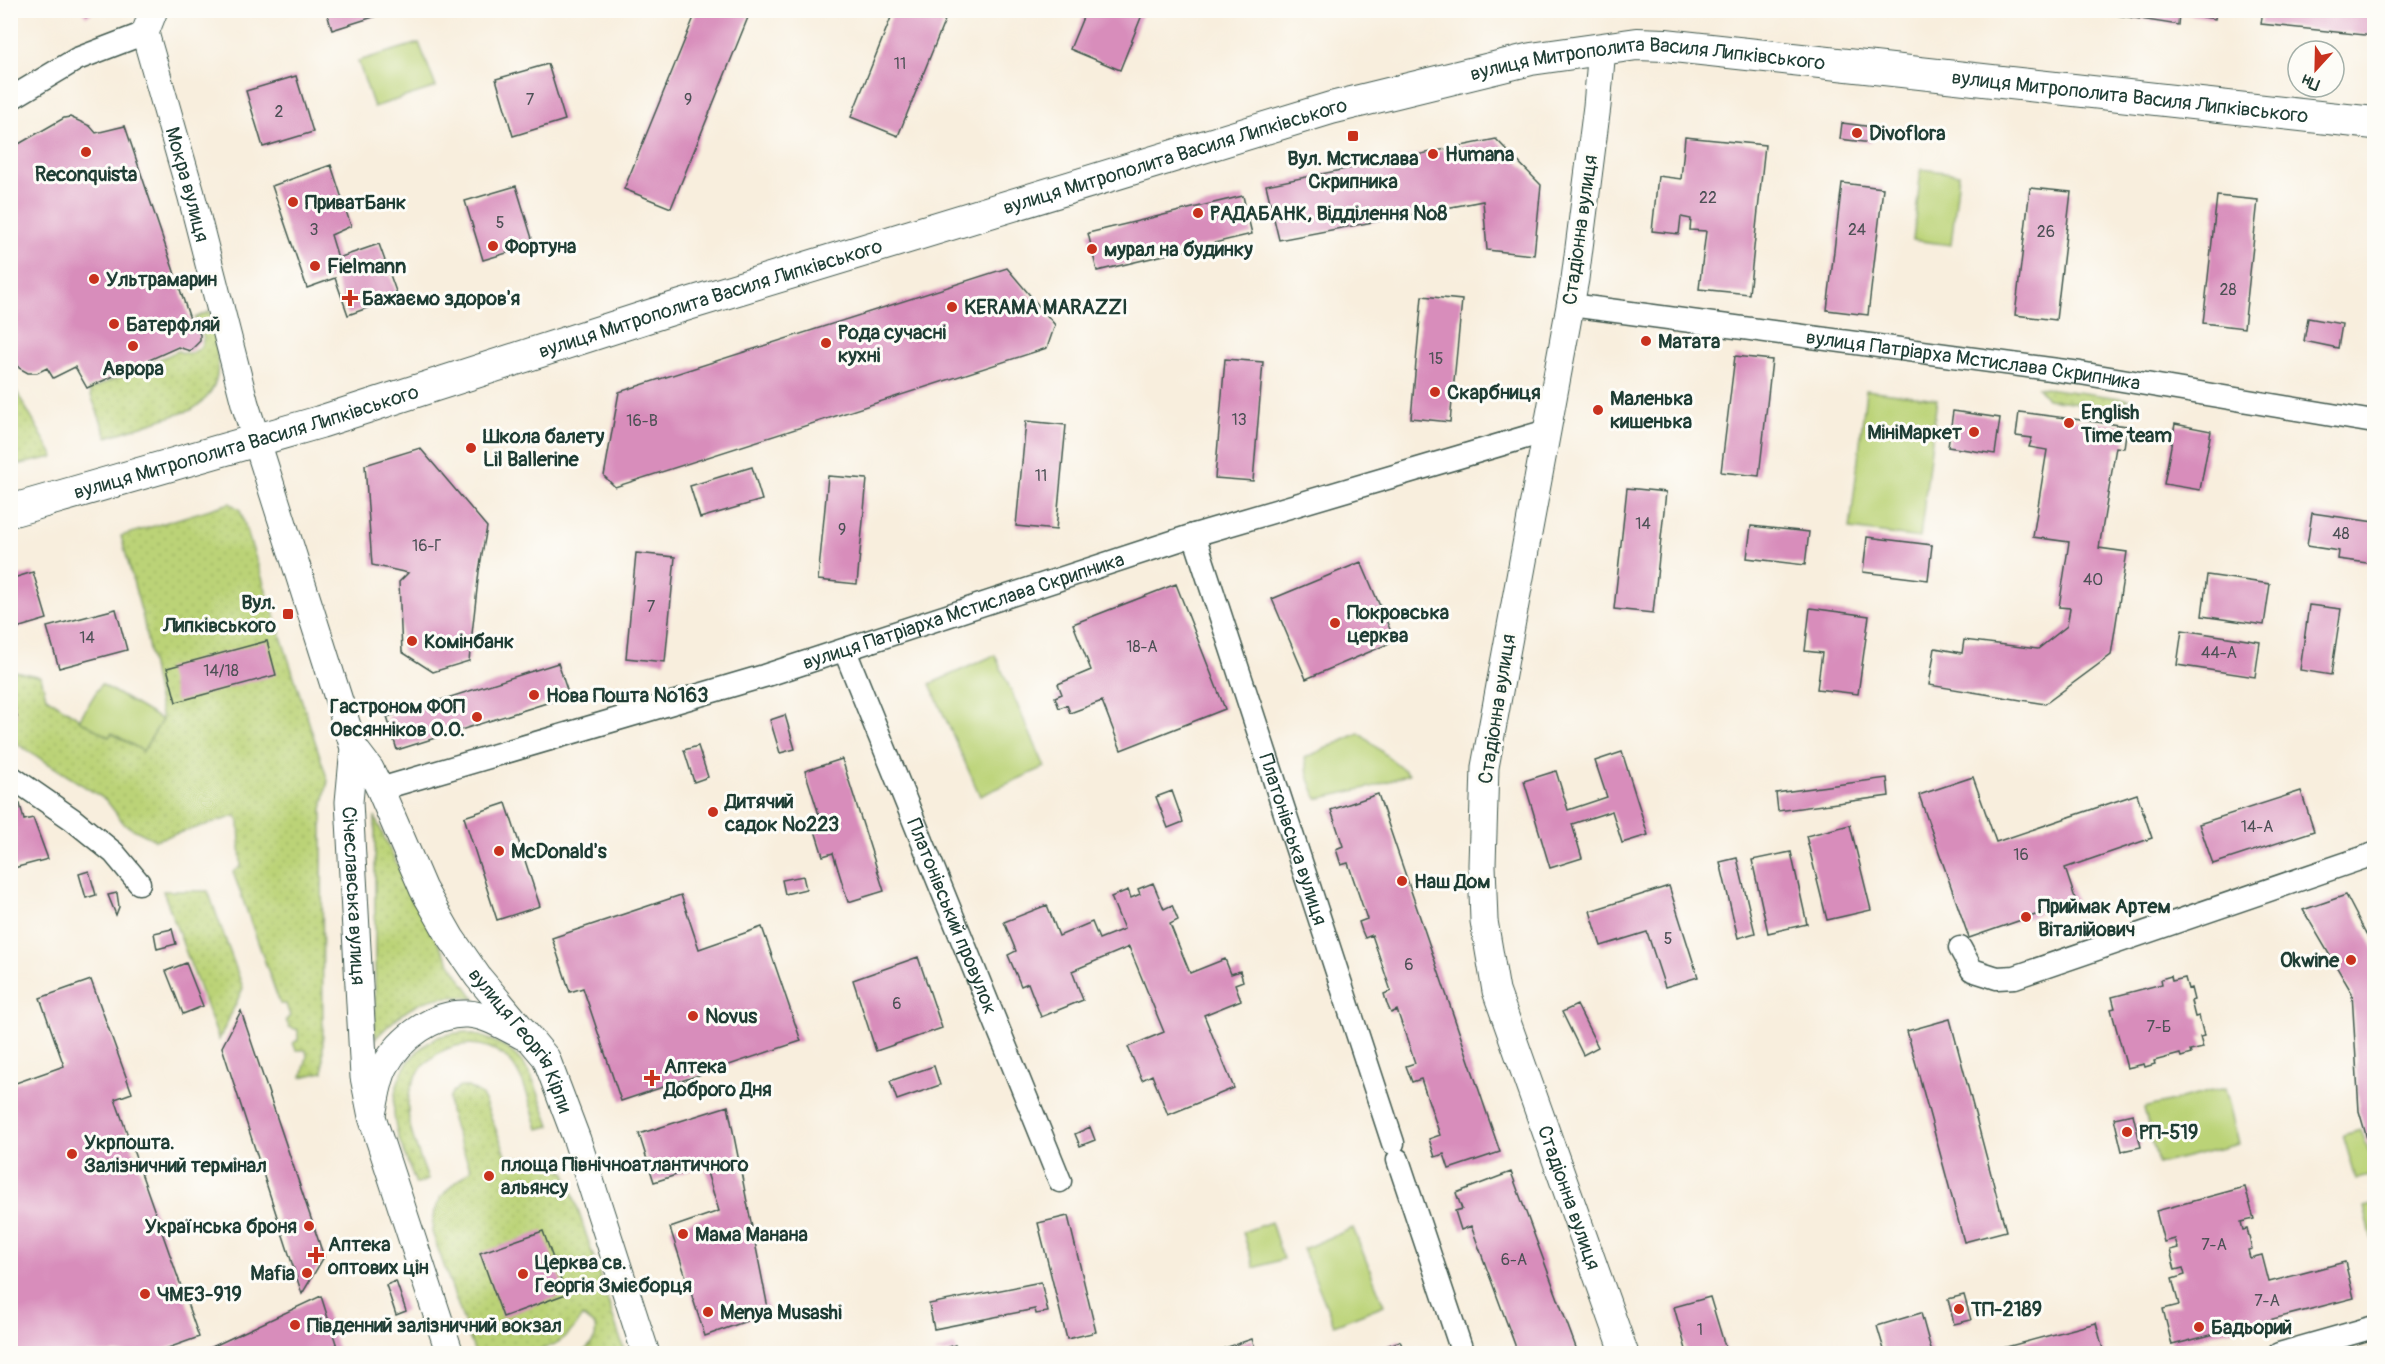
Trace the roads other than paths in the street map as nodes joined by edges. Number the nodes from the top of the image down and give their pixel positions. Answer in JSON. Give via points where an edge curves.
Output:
{"nodes":[{"id":1,"x":150,"y":22,"type":"edge"},
{"id":2,"x":1602,"y":48,"type":"junction"},
{"id":3,"x":10,"y":99,"type":"edge"},
{"id":4,"x":2374,"y":123,"type":"edge"},
{"id":5,"x":1571,"y":304,"type":"junction"},
{"id":6,"x":2374,"y":422,"type":"edge"},
{"id":7,"x":1547,"y":431,"type":"junction"},
{"id":8,"x":256,"y":441,"type":"junction"},
{"id":9,"x":10,"y":511,"type":"edge"},
{"id":10,"x":1194,"y":535,"type":"junction"},
{"id":11,"x":845,"y":651,"type":"junction"},
{"id":12,"x":354,"y":748,"type":"junction"},
{"id":13,"x":10,"y":776,"type":"edge"},
{"id":14,"x":380,"y":789,"type":"junction"},
{"id":15,"x":2374,"y":854,"type":"edge"},
{"id":16,"x":139,"y":883,"type":"dead end"},
{"id":17,"x":1960,"y":948,"type":"dead end"},
{"id":18,"x":535,"y":1042,"type":"junction"},
{"id":19,"x":372,"y":1117,"type":"junction"},
{"id":20,"x":1060,"y":1181,"type":"dead end"},
{"id":21,"x":2374,"y":1327,"type":"edge"},
{"id":22,"x":450,"y":1353,"type":"edge"},
{"id":23,"x":646,"y":1353,"type":"edge"},
{"id":24,"x":1462,"y":1353,"type":"edge"},
{"id":25,"x":1625,"y":1353,"type":"edge"},
{"id":26,"x":2279,"y":1353,"type":"edge"}],
"edges":[{"from":1,"to":3,"type":"street","name":"Мокра вулиця","via":[[77,58]]},
{"from":1,"to":8,"type":"street","name":"Мокра вулиця"},
{"from":2,"to":4,"type":"main road","name":"вулиця Митрополита Василя Липківського","via":[[1665,45]]},
{"from":2,"to":5,"type":"street","name":"Стадіонна вулиця"},
{"from":2,"to":8,"type":"main road","name":"вулиця Митрополита Василя Липківського","via":[[1531,59],[1331,108],[665,311]]},
{"from":5,"to":6,"type":"street","name":"вулиця Патріарха Мстислава Скрипника","via":[[2080,374]]},
{"from":5,"to":7,"type":"street","name":"Стадіонна вулиця"},
{"from":7,"to":10,"type":"street","name":"вулиця Патріарха Мстислава Скрипника"},
{"from":7,"to":25,"type":"street","name":"Стадіонна вулиця","via":[[1485,767],[1481,841],[1484,921],[1496,991]]},
{"from":8,"to":9,"type":"main road","name":"вулиця Митрополита Василя Липківського"},
{"from":8,"to":12,"type":"street","name":"Січеславська вулиця"},
{"from":10,"to":11,"type":"street","name":"вулиця Патріарха Мстислава Скрипника"},
{"from":10,"to":24,"type":"street","name":"Платонівська вулиця"},
{"from":11,"to":14,"type":"street","name":"вулиця Патріарха Мстислава Скрипника"},
{"from":11,"to":20,"type":"street","name":"Платонівський провулок"},
{"from":12,"to":14,"type":"street","name":"вулиця Георгія Кірпи"},
{"from":12,"to":19,"type":"street","name":"Січеславська вулиця","via":[[349,802],[361,1043]]},
{"from":13,"to":16,"type":"street","via":[[114,853]]},
{"from":14,"to":18,"type":"street","name":"вулиця Георгія Кірпи","via":[[423,890],[451,938],[478,977]]},
{"from":15,"to":17,"type":"street","via":[[2015,977],[1997,978],[1972,970]]},
{"from":18,"to":19,"type":"street","via":[[494,1021],[468,1014],[445,1017],[419,1029],[401,1044],[385,1066]]},
{"from":18,"to":23,"type":"street","name":"вулиця Георгія Кірпи","via":[[558,1086]]},
{"from":19,"to":22,"type":"street","name":"Січеславська вулиця"},
{"from":21,"to":26,"type":"street"}]}
